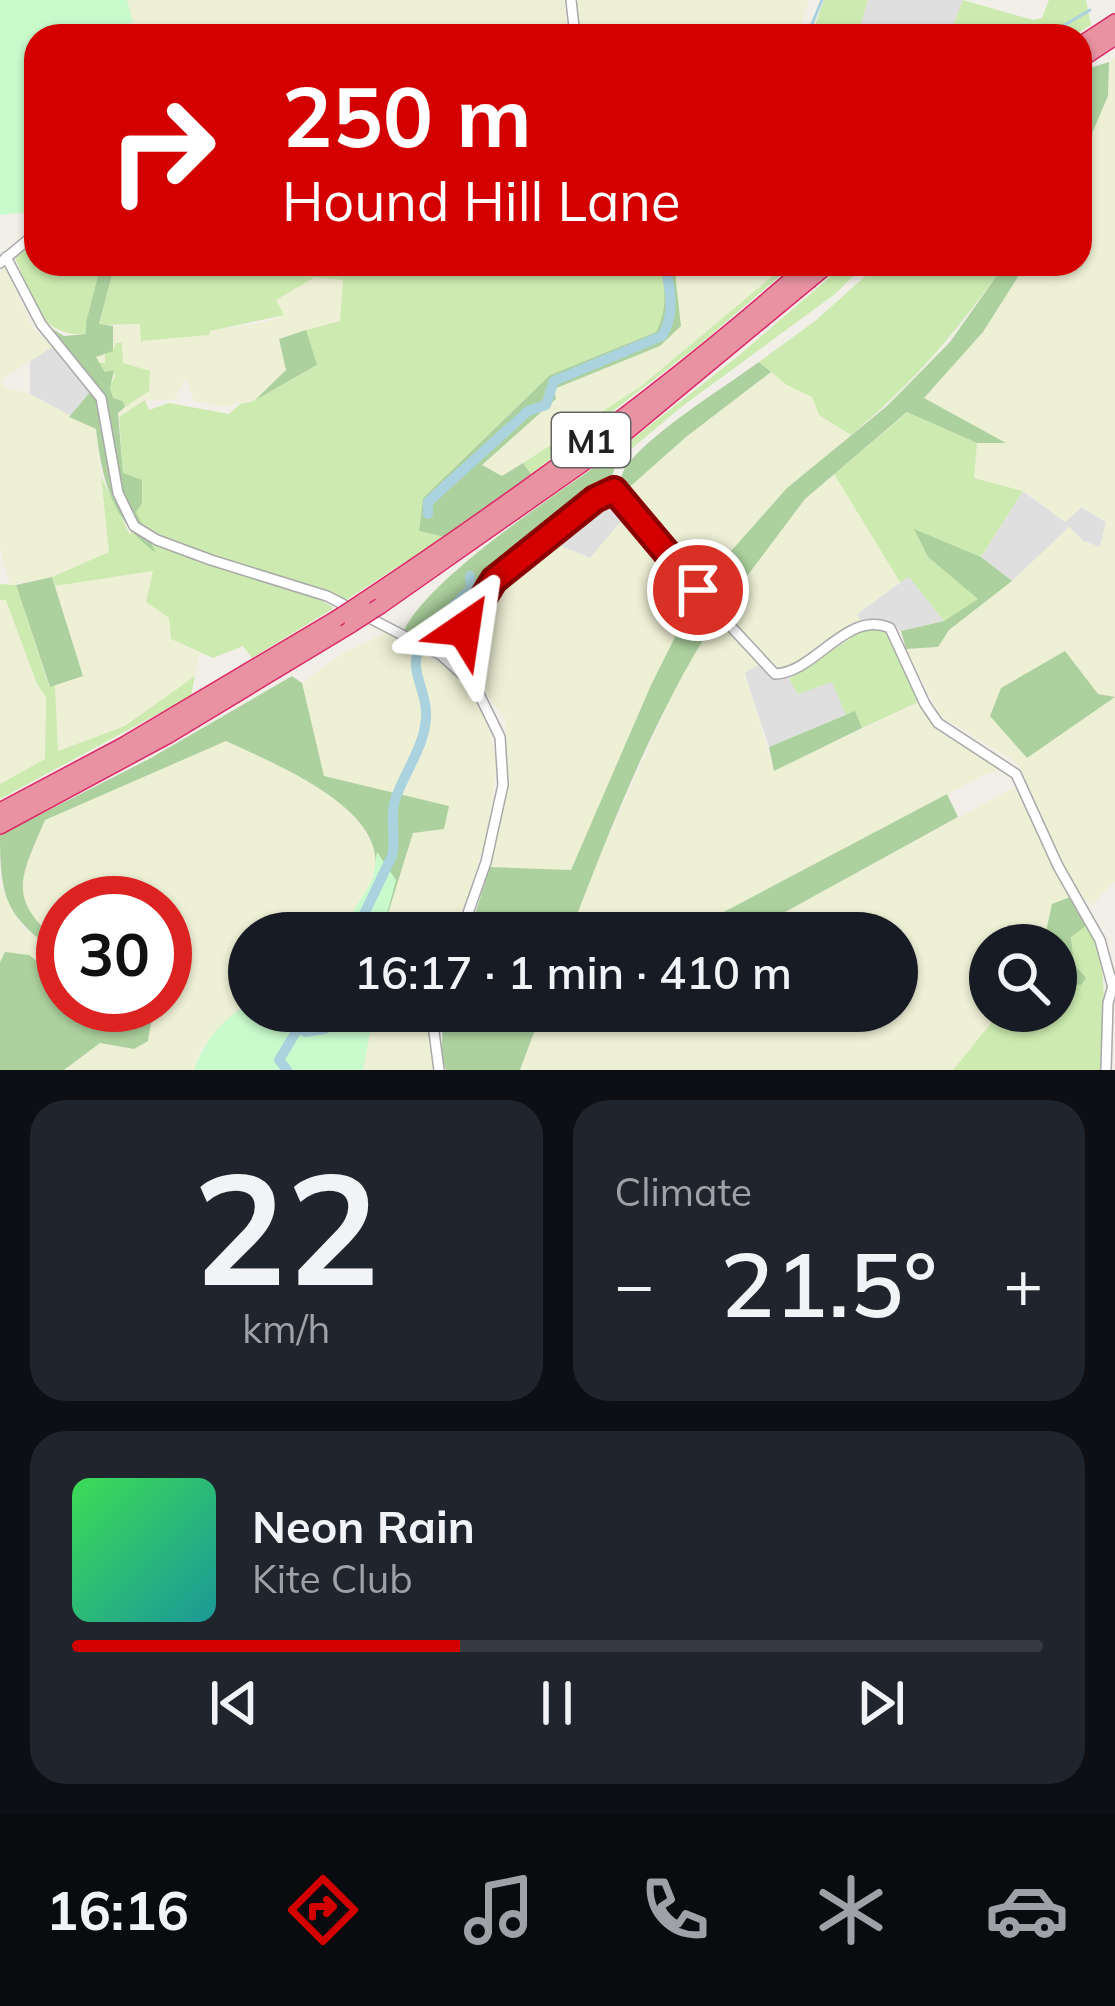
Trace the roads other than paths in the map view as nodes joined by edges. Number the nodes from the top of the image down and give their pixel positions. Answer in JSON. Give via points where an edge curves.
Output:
{"nodes":[{"id":1,"x":3,"y":260,"type":"edge"},
{"id":2,"x":794,"y":276,"type":"edge"},
{"id":3,"x":815,"y":276,"type":"edge"},
{"id":4,"x":344,"y":621,"type":"junction"},
{"id":5,"x":451,"y":662,"type":"junction"},
{"id":6,"x":0,"y":811,"type":"edge"},
{"id":7,"x":0,"y":826,"type":"edge"},
{"id":8,"x":468,"y":912,"type":"edge"},
{"id":9,"x":1114,"y":981,"type":"edge"},
{"id":10,"x":434,"y":1032,"type":"edge"},
{"id":11,"x":439,"y":1070,"type":"edge"},
{"id":12,"x":1106,"y":1070,"type":"edge"}],
"edges":[{"from":1,"to":5,"type":"street","via":[[41,324],[101,398],[118,493],[134,526],[327,596]]},
{"from":2,"to":4,"type":"highway","number":"M1","bridge":true,"via":[[583,447]]},
{"from":3,"to":4,"type":"highway","number":"M1","bridge":true,"via":[[619,438],[380,607]]},
{"from":4,"to":6,"type":"highway","number":"M1"},
{"from":4,"to":7,"type":"highway","number":"M1","via":[[146,748]]},
{"from":5,"to":8,"type":"street","via":[[487,705],[504,760],[501,803]]},
{"from":5,"to":9,"type":"street","via":[[494,580],[610,491],[619,493],[775,674],[856,628],[890,628],[938,723],[1016,775]]},
{"from":9,"to":12,"type":"street"},
{"from":10,"to":11,"type":"street"}]}
